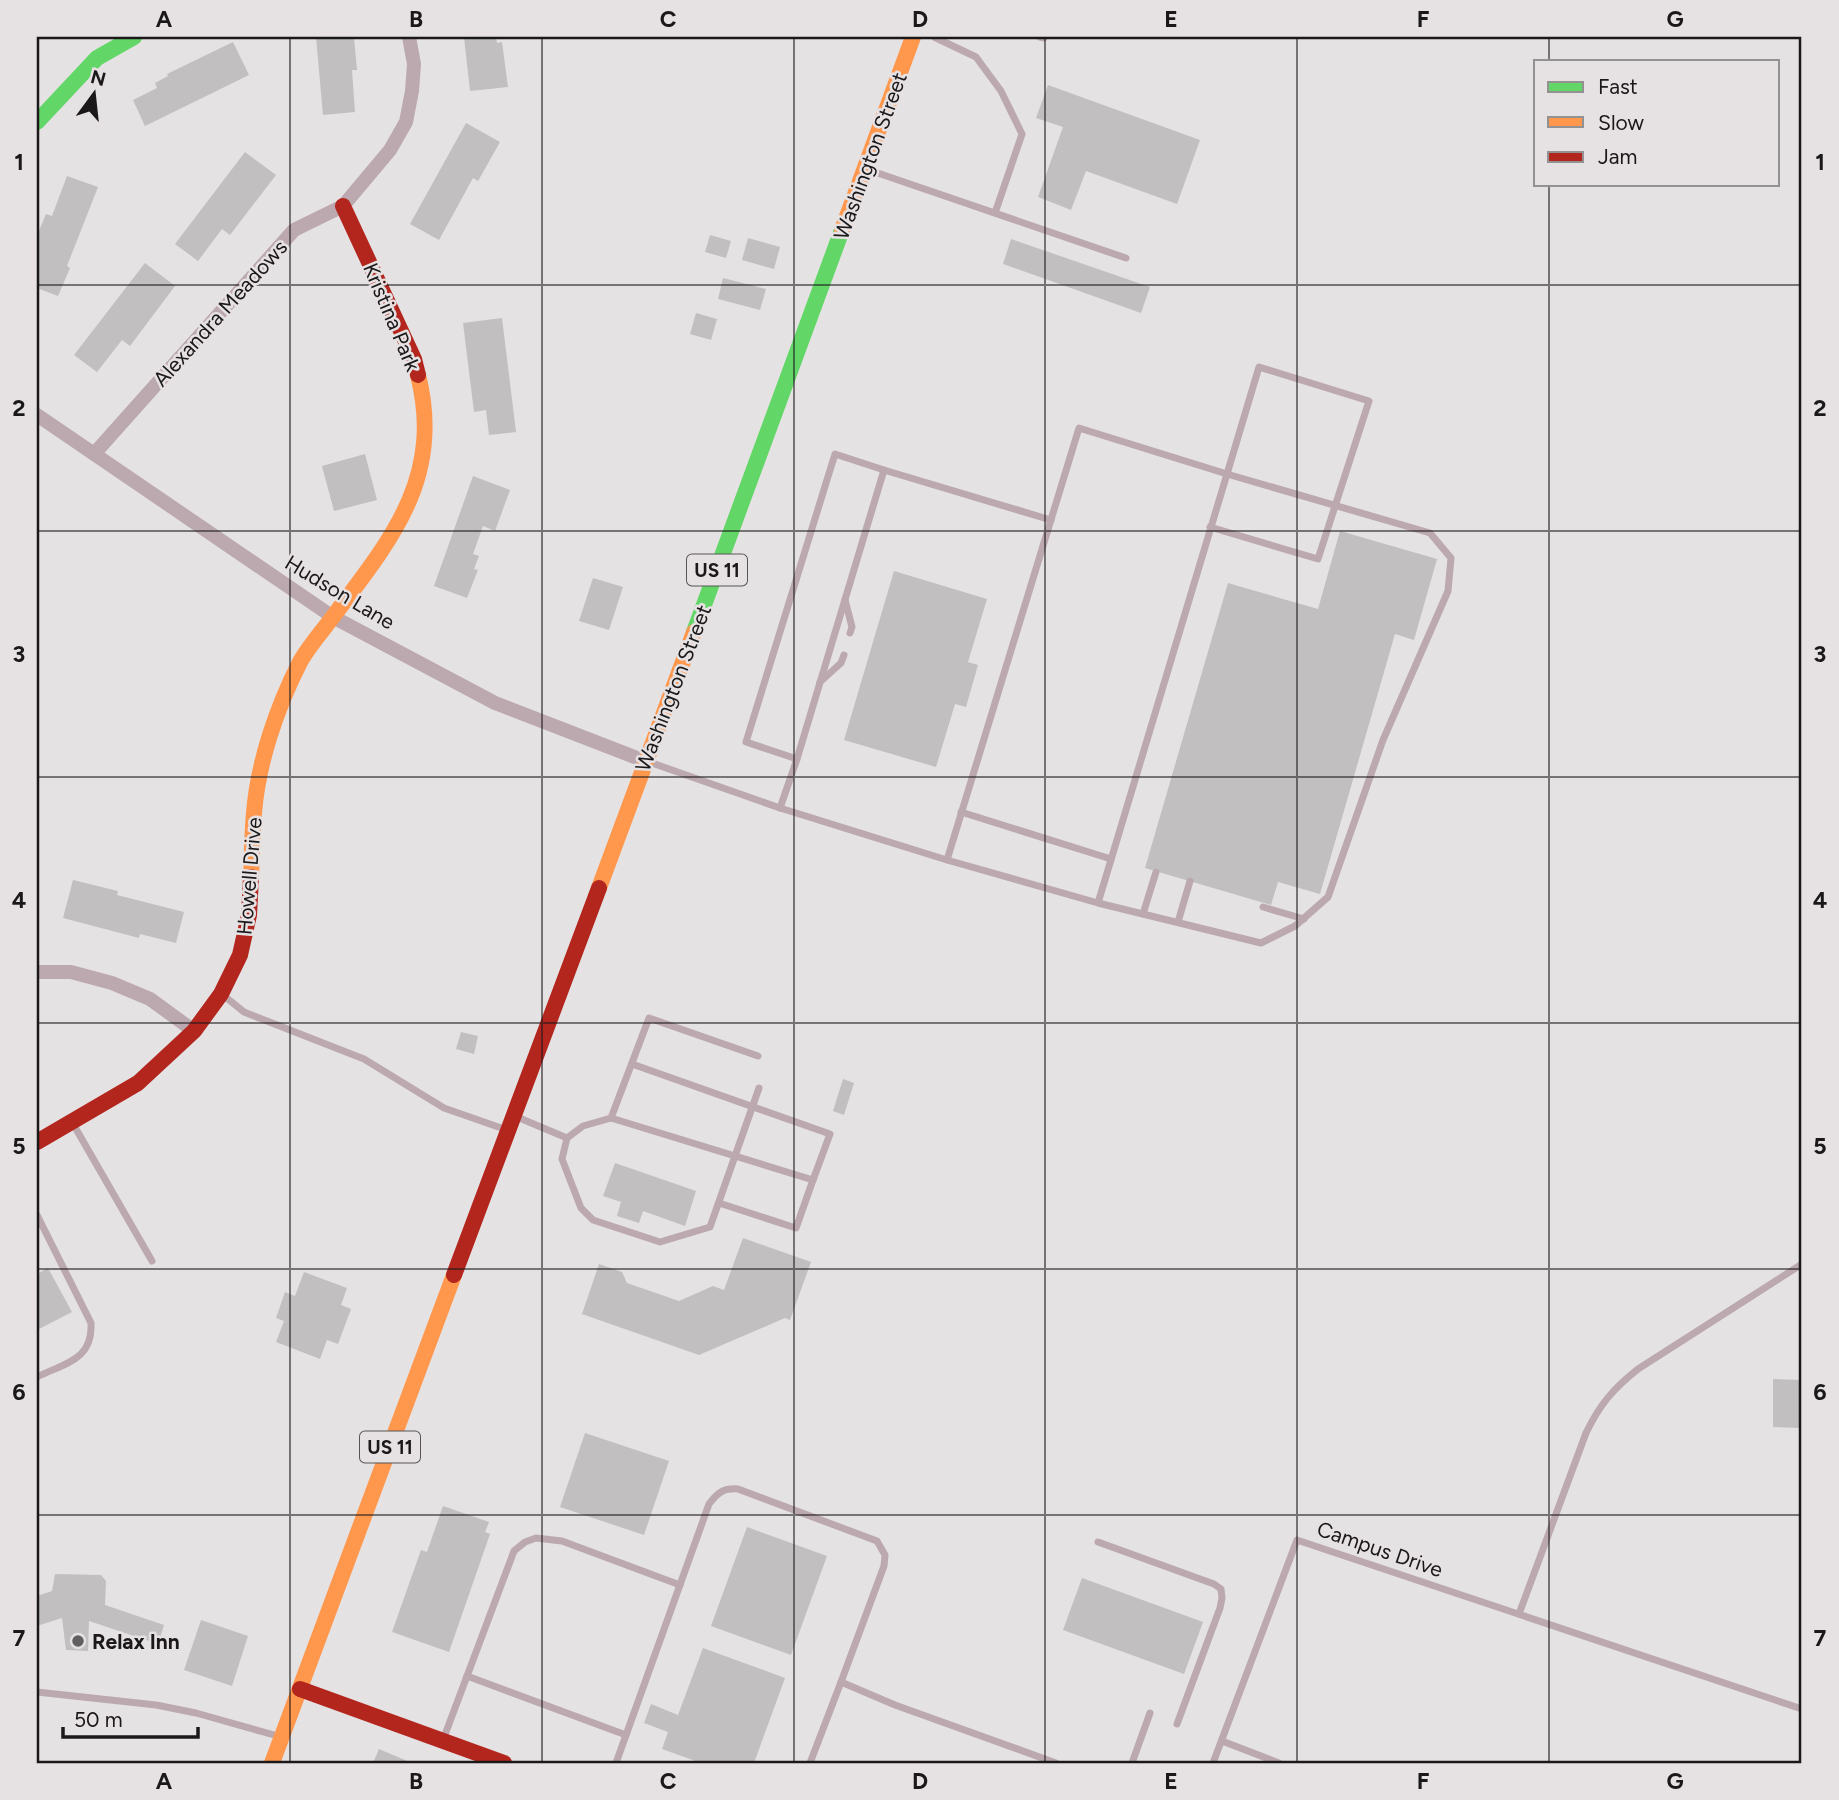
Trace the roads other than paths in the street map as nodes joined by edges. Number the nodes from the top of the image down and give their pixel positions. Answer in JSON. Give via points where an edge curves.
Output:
{"nodes":[{"id":1,"x":134,"y":37,"type":"edge"},
{"id":2,"x":409,"y":37,"type":"edge"},
{"id":3,"x":913,"y":37,"type":"edge"},
{"id":4,"x":934,"y":37,"type":"edge"},
{"id":5,"x":37,"y":122,"type":"edge"},
{"id":6,"x":865,"y":169,"type":"junction"},
{"id":7,"x":343,"y":206,"type":"junction"},
{"id":8,"x":995,"y":213,"type":"junction"},
{"id":9,"x":1126,"y":258,"type":"dead end"},
{"id":10,"x":37,"y":415,"type":"edge"},
{"id":11,"x":94,"y":454,"type":"junction"},
{"id":12,"x":884,"y":470,"type":"junction"},
{"id":13,"x":1227,"y":474,"type":"junction"},
{"id":14,"x":1336,"y":505,"type":"junction"},
{"id":15,"x":1051,"y":520,"type":"junction"},
{"id":16,"x":1210,"y":527,"type":"junction"},
{"id":17,"x":845,"y":600,"type":"junction"},
{"id":18,"x":333,"y":617,"type":"junction"},
{"id":19,"x":850,"y":633,"type":"dead end"},
{"id":20,"x":844,"y":655,"type":"dead end"},
{"id":21,"x":820,"y":682,"type":"junction"},
{"id":22,"x":797,"y":759,"type":"junction"},
{"id":23,"x":645,"y":761,"type":"junction"},
{"id":24,"x":780,"y":807,"type":"junction"},
{"id":25,"x":961,"y":812,"type":"junction"},
{"id":26,"x":947,"y":859,"type":"junction"},
{"id":27,"x":1111,"y":859,"type":"junction"},
{"id":28,"x":1156,"y":872,"type":"dead end"},
{"id":29,"x":1189,"y":881,"type":"dead end"},
{"id":30,"x":1098,"y":903,"type":"junction"},
{"id":31,"x":1263,"y":907,"type":"dead end"},
{"id":32,"x":1143,"y":914,"type":"junction"},
{"id":33,"x":1304,"y":919,"type":"junction"},
{"id":34,"x":1178,"y":922,"type":"junction"},
{"id":35,"x":37,"y":972,"type":"edge"},
{"id":36,"x":221,"y":994,"type":"junction"},
{"id":37,"x":194,"y":1031,"type":"junction"},
{"id":38,"x":758,"y":1056,"type":"dead end"},
{"id":39,"x":632,"y":1064,"type":"junction"},
{"id":40,"x":759,"y":1088,"type":"dead end"},
{"id":41,"x":752,"y":1107,"type":"junction"},
{"id":42,"x":513,"y":1116,"type":"junction"},
{"id":43,"x":611,"y":1118,"type":"junction"},
{"id":44,"x":72,"y":1121,"type":"junction"},
{"id":45,"x":567,"y":1138,"type":"junction"},
{"id":46,"x":37,"y":1142,"type":"edge"},
{"id":47,"x":735,"y":1156,"type":"junction"},
{"id":48,"x":813,"y":1180,"type":"junction"},
{"id":49,"x":719,"y":1202,"type":"junction"},
{"id":50,"x":37,"y":1215,"type":"edge"},
{"id":51,"x":40,"y":1231,"type":"edge"},
{"id":52,"x":152,"y":1261,"type":"dead end"},
{"id":53,"x":1802,"y":1264,"type":"edge"},
{"id":54,"x":37,"y":1377,"type":"edge"},
{"id":55,"x":1098,"y":1542,"type":"dead end"},
{"id":56,"x":680,"y":1585,"type":"junction"},
{"id":57,"x":1519,"y":1614,"type":"junction"},
{"id":58,"x":467,"y":1676,"type":"junction"},
{"id":59,"x":841,"y":1682,"type":"junction"},
{"id":60,"x":300,"y":1689,"type":"junction"},
{"id":61,"x":37,"y":1692,"type":"edge"},
{"id":62,"x":1802,"y":1709,"type":"edge"},
{"id":63,"x":1150,"y":1713,"type":"dead end"},
{"id":64,"x":1177,"y":1724,"type":"dead end"},
{"id":65,"x":626,"y":1735,"type":"junction"},
{"id":66,"x":282,"y":1737,"type":"junction"},
{"id":67,"x":442,"y":1741,"type":"junction"},
{"id":68,"x":1222,"y":1741,"type":"junction"},
{"id":69,"x":272,"y":1763,"type":"edge"},
{"id":70,"x":504,"y":1763,"type":"edge"},
{"id":71,"x":616,"y":1763,"type":"edge"},
{"id":72,"x":810,"y":1763,"type":"edge"},
{"id":73,"x":1056,"y":1763,"type":"edge"},
{"id":74,"x":1132,"y":1763,"type":"edge"},
{"id":75,"x":1213,"y":1763,"type":"edge"},
{"id":76,"x":1279,"y":1763,"type":"edge"}],
"edges":[{"from":1,"to":5,"type":"main road","via":[[97,58]]},
{"from":2,"to":7,"type":"street","name":"Alexandra Meadows","via":[[414,64],[406,122],[390,150]]},
{"from":3,"to":6,"type":"main road","name":"Washington Street","number":"US 11"},
{"from":4,"to":8,"type":"lane","via":[[976,57],[1001,91],[1022,134]]},
{"from":6,"to":8,"type":"lane"},
{"from":6,"to":23,"type":"main road","name":"Washington Street","number":"US 11"},
{"from":7,"to":11,"type":"street","name":"Alexandra Meadows","via":[[294,230]]},
{"from":7,"to":18,"type":"main road","name":"Kristina Park","via":[[414,359],[426,437],[404,515]]},
{"from":8,"to":9,"type":"lane"},
{"from":10,"to":11,"type":"street","name":"Hudson Lane"},
{"from":11,"to":18,"type":"street","name":"Hudson Lane"},
{"from":12,"to":15,"type":"lane"},
{"from":12,"to":17,"type":"lane"},
{"from":12,"to":22,"type":"lane","via":[[835,454],[746,742]]},
{"from":13,"to":14,"type":"lane"},
{"from":13,"to":14,"type":"lane","via":[[1259,367],[1370,401]]},
{"from":13,"to":15,"type":"lane","via":[[1079,428]]},
{"from":13,"to":16,"type":"lane"},
{"from":14,"to":16,"type":"lane","via":[[1318,559]]},
{"from":14,"to":33,"type":"lane","via":[[1430,533],[1451,558],[1448,592],[1383,740],[1328,897]]},
{"from":15,"to":25,"type":"lane"},
{"from":16,"to":27,"type":"lane"},
{"from":17,"to":19,"type":"lane"},
{"from":17,"to":21,"type":"lane"},
{"from":18,"to":23,"type":"street","name":"Hudson Lane","via":[[495,703]]},
{"from":18,"to":36,"type":"main road","name":"Howell Drive","via":[[301,660],[265,753],[254,811],[249,915],[240,955]]},
{"from":20,"to":21,"type":"lane"},
{"from":21,"to":22,"type":"lane"},
{"from":22,"to":24,"type":"lane"},
{"from":23,"to":24,"type":"lane"},
{"from":23,"to":42,"type":"main road","name":"Washington Street","number":"US 11"},
{"from":24,"to":26,"type":"lane"},
{"from":25,"to":26,"type":"lane"},
{"from":25,"to":27,"type":"lane"},
{"from":26,"to":30,"type":"lane"},
{"from":27,"to":30,"type":"lane"},
{"from":28,"to":32,"type":"lane"},
{"from":29,"to":34,"type":"lane"},
{"from":30,"to":32,"type":"lane"},
{"from":31,"to":33,"type":"lane"},
{"from":32,"to":34,"type":"lane"},
{"from":33,"to":34,"type":"lane","via":[[1261,943]]},
{"from":35,"to":37,"type":"street","via":[[71,972],[112,983],[150,999]]},
{"from":36,"to":37,"type":"main road","name":"Howell Drive"},
{"from":36,"to":42,"type":"lane","via":[[244,1012],[364,1059],[444,1108]]},
{"from":37,"to":44,"type":"main road","name":"Howell Drive","via":[[138,1083]]},
{"from":38,"to":39,"type":"lane","via":[[649,1018]]},
{"from":39,"to":41,"type":"lane"},
{"from":39,"to":43,"type":"lane"},
{"from":40,"to":41,"type":"lane"},
{"from":41,"to":47,"type":"lane"},
{"from":41,"to":48,"type":"lane","via":[[830,1134]]},
{"from":42,"to":45,"type":"lane"},
{"from":42,"to":60,"type":"main road","number":"US 11"},
{"from":43,"to":45,"type":"lane","via":[[583,1126]]},
{"from":43,"to":47,"type":"lane"},
{"from":44,"to":46,"type":"main road","name":"Howell Drive"},
{"from":44,"to":52,"type":"lane"},
{"from":45,"to":49,"type":"lane","via":[[562,1159],[572,1189],[593,1220],[660,1242],[710,1227]]},
{"from":47,"to":48,"type":"lane"},
{"from":47,"to":49,"type":"lane"},
{"from":48,"to":49,"type":"lane","via":[[796,1228]]},
{"from":50,"to":51,"type":"lane"},
{"from":51,"to":54,"type":"lane","via":[[90,1323],[92,1338],[82,1354]]},
{"from":53,"to":57,"type":"lane","via":[[1638,1369],[1599,1407]]},
{"from":55,"to":64,"type":"lane","via":[[1221,1589],[1220,1608]]},
{"from":56,"to":58,"type":"lane","via":[[562,1541],[536,1538],[524,1542],[514,1551]]},
{"from":56,"to":59,"type":"lane","via":[[709,1504],[727,1488],[877,1541],[885,1555],[884,1566]]},
{"from":56,"to":65,"type":"lane"},
{"from":57,"to":62,"type":"lane","name":"Campus Drive"},
{"from":57,"to":68,"type":"lane","name":"Campus Drive","via":[[1297,1540]]},
{"from":58,"to":65,"type":"lane"},
{"from":58,"to":67,"type":"lane"},
{"from":59,"to":72,"type":"lane"},
{"from":59,"to":73,"type":"lane"},
{"from":60,"to":66,"type":"main road","number":"US 11"},
{"from":60,"to":67,"type":"main road"},
{"from":61,"to":66,"type":"lane","via":[[156,1705]]},
{"from":63,"to":74,"type":"lane"},
{"from":65,"to":71,"type":"lane"},
{"from":66,"to":69,"type":"main road","number":"US 11"},
{"from":67,"to":70,"type":"main road"},
{"from":68,"to":75,"type":"lane","name":"Campus Drive"},
{"from":68,"to":76,"type":"lane"}]}
